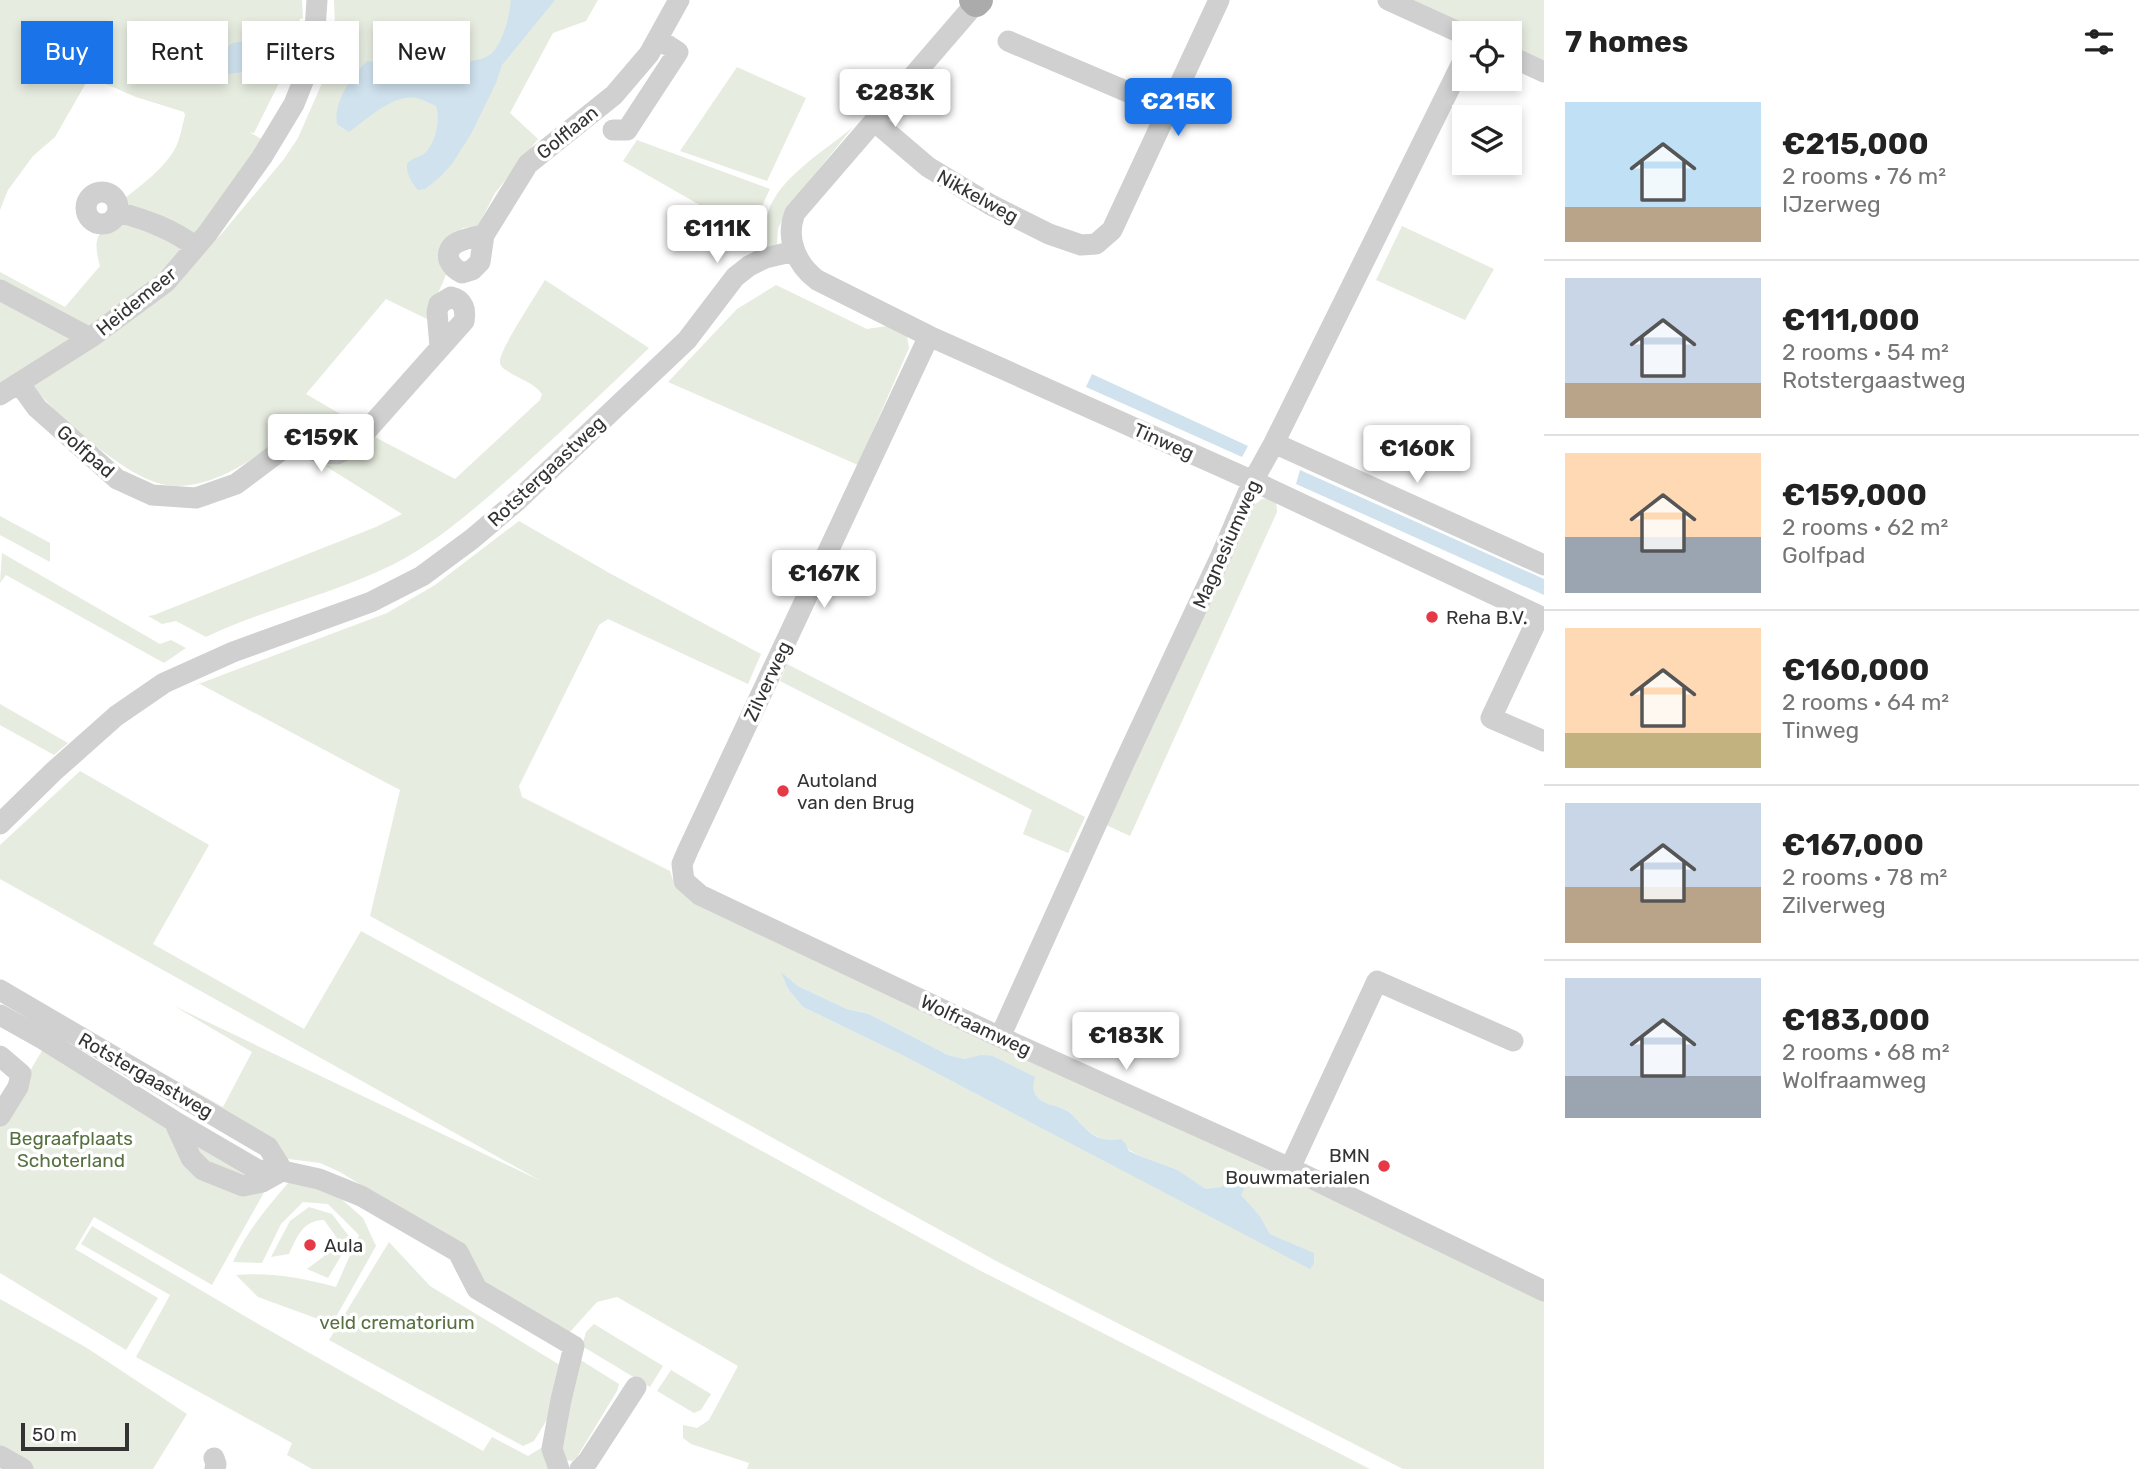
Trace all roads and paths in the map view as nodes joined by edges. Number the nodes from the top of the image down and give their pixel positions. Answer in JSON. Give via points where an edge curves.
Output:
{"nodes":[{"id":1,"x":317,"y":0,"type":"edge"},
{"id":2,"x":679,"y":0,"type":"edge"},
{"id":3,"x":1219,"y":0,"type":"edge"},
{"id":4,"x":1388,"y":0,"type":"edge"},
{"id":5,"x":976,"y":1,"type":"edge"},
{"id":6,"x":1452,"y":29,"type":"edge"},
{"id":7,"x":658,"y":38,"type":"junction"},
{"id":8,"x":1008,"y":41,"type":"dead end"},
{"id":9,"x":1522,"y":62,"type":"edge"},
{"id":10,"x":1544,"y":72,"type":"edge"},
{"id":11,"x":1452,"y":83,"type":"edge"},
{"id":12,"x":1168,"y":110,"type":"junction"},
{"id":13,"x":874,"y":121,"type":"junction"},
{"id":14,"x":613,"y":130,"type":"dead end"},
{"id":15,"x":118,"y":212,"type":"dead end"},
{"id":16,"x":484,"y":235,"type":"dead end"},
{"id":17,"x":196,"y":247,"type":"junction"},
{"id":18,"x":795,"y":251,"type":"junction"},
{"id":19,"x":0,"y":290,"type":"edge"},
{"id":20,"x":929,"y":336,"type":"junction"},
{"id":21,"x":90,"y":338,"type":"junction"},
{"id":22,"x":440,"y":346,"type":"dead end"},
{"id":23,"x":19,"y":383,"type":"junction"},
{"id":24,"x":0,"y":395,"type":"edge"},
{"id":25,"x":1273,"y":443,"type":"junction"},
{"id":26,"x":1253,"y":481,"type":"junction"},
{"id":27,"x":1544,"y":565,"type":"edge"},
{"id":28,"x":1542,"y":617,"type":"edge"},
{"id":29,"x":1544,"y":741,"type":"edge"},
{"id":30,"x":0,"y":824,"type":"edge"},
{"id":31,"x":682,"y":875,"type":"joint"},
{"id":32,"x":0,"y":990,"type":"edge"},
{"id":33,"x":7,"y":1017,"type":"edge"},
{"id":34,"x":1000,"y":1037,"type":"junction"},
{"id":35,"x":1513,"y":1041,"type":"dead end"},
{"id":36,"x":0,"y":1056,"type":"edge"},
{"id":37,"x":0,"y":1116,"type":"edge"},
{"id":38,"x":1290,"y":1168,"type":"junction"},
{"id":39,"x":283,"y":1171,"type":"junction"},
{"id":40,"x":1544,"y":1291,"type":"edge"},
{"id":41,"x":636,"y":1387,"type":"dead end"},
{"id":42,"x":0,"y":1456,"type":"edge"},
{"id":43,"x":23,"y":1469,"type":"edge"},
{"id":44,"x":559,"y":1469,"type":"edge"},
{"id":45,"x":580,"y":1469,"type":"edge"}],
"edges":[{"from":1,"to":17,"type":"street","via":[[314,44],[294,104],[262,157]]},
{"from":2,"to":7,"type":"street","name":"Golflaan"},
{"from":3,"to":12,"type":"street"},
{"from":4,"to":6,"type":"street"},
{"from":5,"to":13,"type":"street"},
{"from":7,"to":14,"type":"street","via":[[678,52],[627,130]]},
{"from":7,"to":16,"type":"street","name":"Golflaan","via":[[614,94],[528,164]]},
{"from":8,"to":12,"type":"street"},
{"from":9,"to":10,"type":"street"},
{"from":11,"to":25,"type":"street","name":"Magnesiumweg"},
{"from":12,"to":13,"type":"street","name":"Nikkelweg","via":[[1112,230],[1096,244],[1081,245],[991,205],[928,167]]},
{"from":13,"to":18,"type":"street","via":[[795,213],[790,231]]},
{"from":15,"to":17,"type":"street","via":[[160,226]]},
{"from":17,"to":21,"type":"street","name":"Heidemeer","via":[[166,282]]},
{"from":18,"to":20,"type":"street","name":"Tinweg","via":[[807,273],[817,280]]},
{"from":18,"to":30,"type":"street","name":"Rotstergaastweg","via":[[765,258],[735,277],[687,340],[518,500],[422,576],[371,602],[233,652],[164,683],[116,716]]},
{"from":19,"to":21,"type":"street"},
{"from":20,"to":26,"type":"street","name":"Tinweg"},
{"from":20,"to":31,"type":"street","name":"Zilverweg","via":[[688,850]]},
{"from":21,"to":23,"type":"street","name":"Heidemeer"},
{"from":22,"to":23,"type":"street","name":"Golfpad","via":[[352,447],[337,454],[294,445],[284,448],[236,484],[196,498],[152,495],[117,479],[37,408]]},
{"from":23,"to":24,"type":"street","name":"Heidemeer"},
{"from":25,"to":26,"type":"street","name":"Magnesiumweg"},
{"from":25,"to":27,"type":"street"},
{"from":26,"to":28,"type":"street","name":"Tinweg"},
{"from":26,"to":34,"type":"street","name":"Magnesiumweg"},
{"from":28,"to":29,"type":"street","via":[[1492,718]]},
{"from":31,"to":34,"type":"street","name":"Wolfraamweg","via":[[699,895]]},
{"from":32,"to":33,"type":"street","name":"Rotstergaastweg"},
{"from":33,"to":39,"type":"street","name":"Rotstergaastweg","via":[[258,1170]]},
{"from":33,"to":39,"type":"street","name":"Rotstergaastweg","via":[[268,1147]]},
{"from":34,"to":38,"type":"street","name":"Wolfraamweg"},
{"from":35,"to":38,"type":"street","via":[[1377,981]]},
{"from":36,"to":37,"type":"street","via":[[21,1074]]},
{"from":38,"to":40,"type":"street","name":"Wolfraamweg"},
{"from":39,"to":44,"type":"street","name":"Rotstergaastweg","via":[[361,1196],[458,1252],[477,1289],[573,1346],[552,1449]]},
{"from":41,"to":45,"type":"street"},
{"from":42,"to":43,"type":"street"}]}
